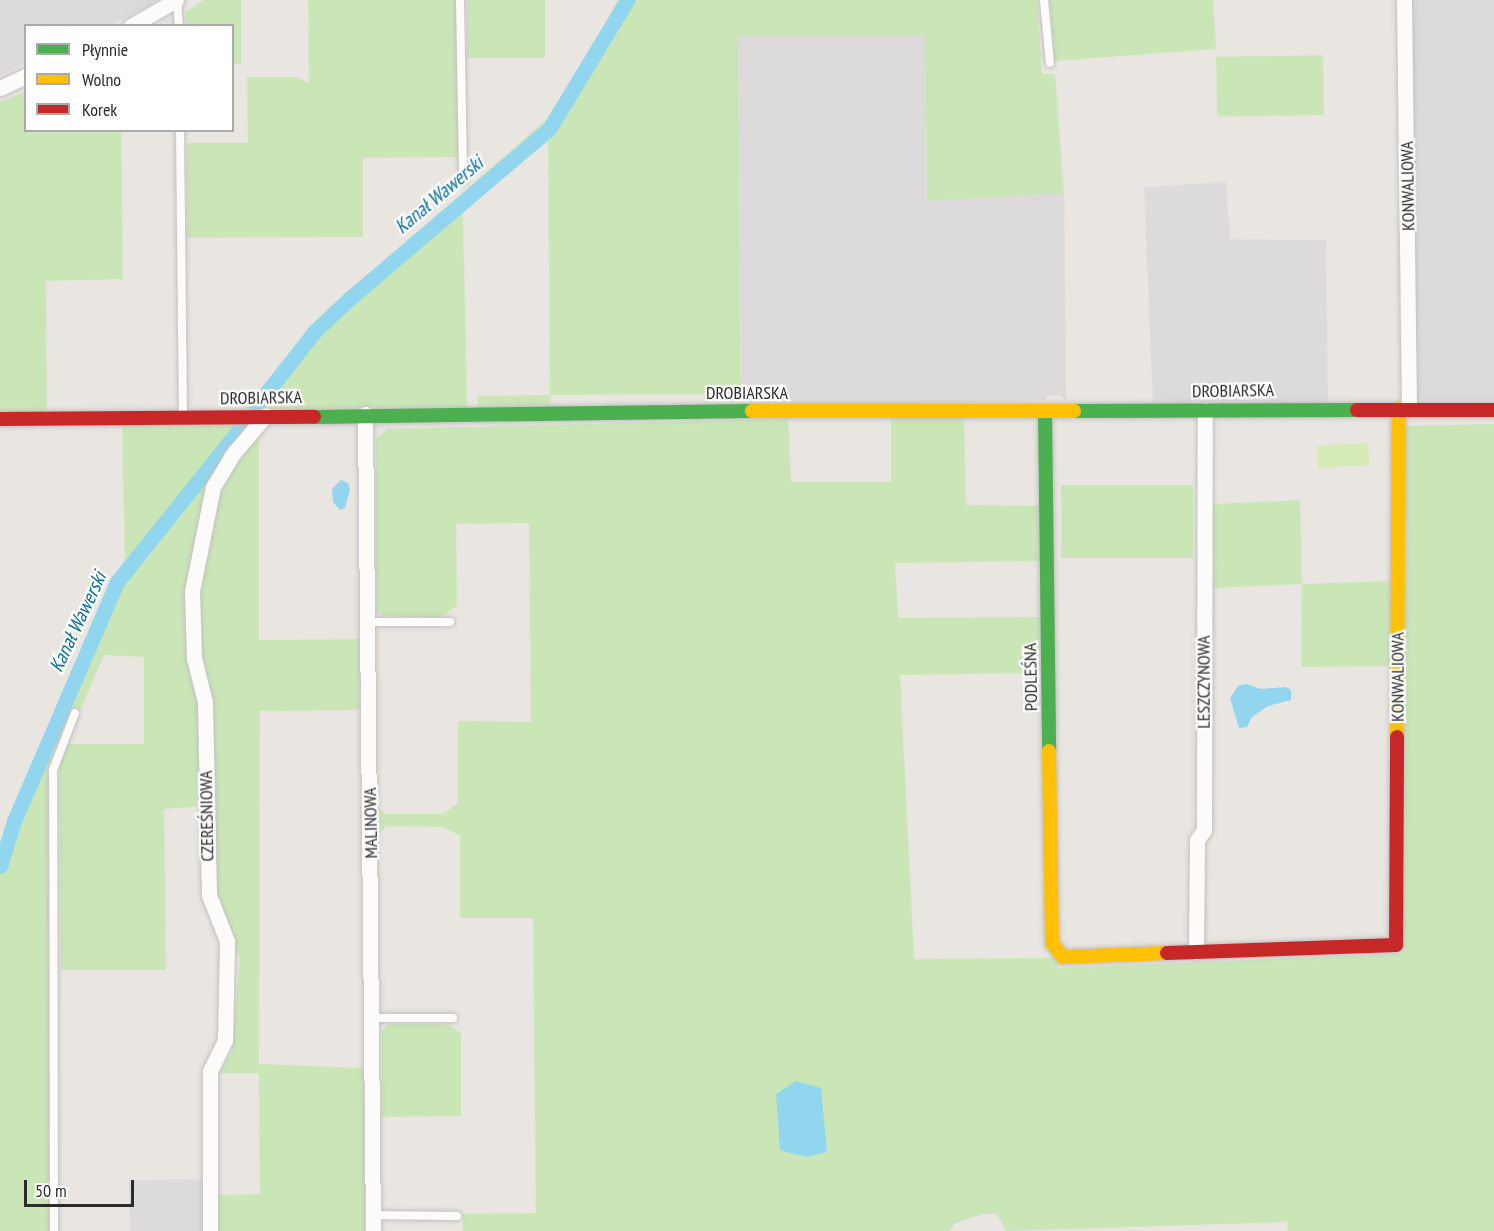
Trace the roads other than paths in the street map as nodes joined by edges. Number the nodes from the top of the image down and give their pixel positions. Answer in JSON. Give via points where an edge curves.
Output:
{"nodes":[{"id":1,"x":177,"y":0,"type":"edge"},
{"id":2,"x":460,"y":0,"type":"edge"},
{"id":3,"x":1044,"y":0,"type":"edge"},
{"id":4,"x":1404,"y":0,"type":"edge"},
{"id":5,"x":134,"y":24,"type":"edge"},
{"id":6,"x":179,"y":24,"type":"edge"},
{"id":7,"x":1050,"y":63,"type":"dead end"},
{"id":8,"x":24,"y":77,"type":"edge"},
{"id":9,"x":0,"y":88,"type":"edge"},
{"id":10,"x":180,"y":132,"type":"edge"},
{"id":11,"x":463,"y":180,"type":"dead end"},
{"id":12,"x":1404,"y":408,"type":"junction"},
{"id":13,"x":1205,"y":410,"type":"junction"},
{"id":14,"x":1494,"y":410,"type":"edge"},
{"id":15,"x":1045,"y":411,"type":"junction"},
{"id":16,"x":365,"y":414,"type":"junction"},
{"id":17,"x":183,"y":416,"type":"junction"},
{"id":18,"x":266,"y":416,"type":"junction"},
{"id":19,"x":0,"y":418,"type":"edge"},
{"id":20,"x":368,"y":622,"type":"junction"},
{"id":21,"x":450,"y":622,"type":"dead end"},
{"id":22,"x":75,"y":713,"type":"dead end"},
{"id":23,"x":1196,"y":952,"type":"junction"},
{"id":24,"x":372,"y":1018,"type":"junction"},
{"id":25,"x":453,"y":1018,"type":"dead end"},
{"id":26,"x":373,"y":1215,"type":"junction"},
{"id":27,"x":458,"y":1216,"type":"dead end"},
{"id":28,"x":54,"y":1231,"type":"edge"},
{"id":29,"x":210,"y":1231,"type":"edge"},
{"id":30,"x":373,"y":1231,"type":"edge"}],
"edges":[{"from":1,"to":5,"type":"street"},
{"from":1,"to":6,"type":"lane"},
{"from":2,"to":11,"type":"lane"},
{"from":3,"to":7,"type":"lane"},
{"from":4,"to":12,"type":"street","name":"KONWALIOWA"},
{"from":8,"to":9,"type":"street"},
{"from":10,"to":17,"type":"lane"},
{"from":12,"to":13,"type":"street","name":"DROBIARSKA"},
{"from":12,"to":14,"type":"street","name":"DROBIARSKA"},
{"from":12,"to":23,"type":"street","name":"KONWALIOWA","via":[[1396,945]]},
{"from":13,"to":15,"type":"street","name":"DROBIARSKA"},
{"from":13,"to":23,"type":"street","name":"LESZCZYNOWA","via":[[1204,830],[1197,840]]},
{"from":15,"to":16,"type":"street","name":"DROBIARSKA"},
{"from":15,"to":23,"type":"street","name":"PODLEŚNA","via":[[1052,943],[1063,957]]},
{"from":16,"to":18,"type":"street","name":"DROBIARSKA"},
{"from":16,"to":20,"type":"street","name":"MALINOWA"},
{"from":17,"to":18,"type":"street","name":"DROBIARSKA"},
{"from":17,"to":19,"type":"street","name":"DROBIARSKA"},
{"from":18,"to":29,"type":"street","name":"CZEREŚNIOWA","via":[[232,455],[213,487],[192,591],[194,658],[205,702],[208,895],[226,941],[225,1040],[210,1071]]},
{"from":20,"to":21,"type":"lane"},
{"from":20,"to":24,"type":"street","name":"MALINOWA"},
{"from":22,"to":28,"type":"lane","via":[[53,770]]},
{"from":24,"to":25,"type":"lane"},
{"from":24,"to":26,"type":"street","name":"MALINOWA"},
{"from":26,"to":27,"type":"lane"},
{"from":26,"to":30,"type":"street","name":"MALINOWA"}]}
